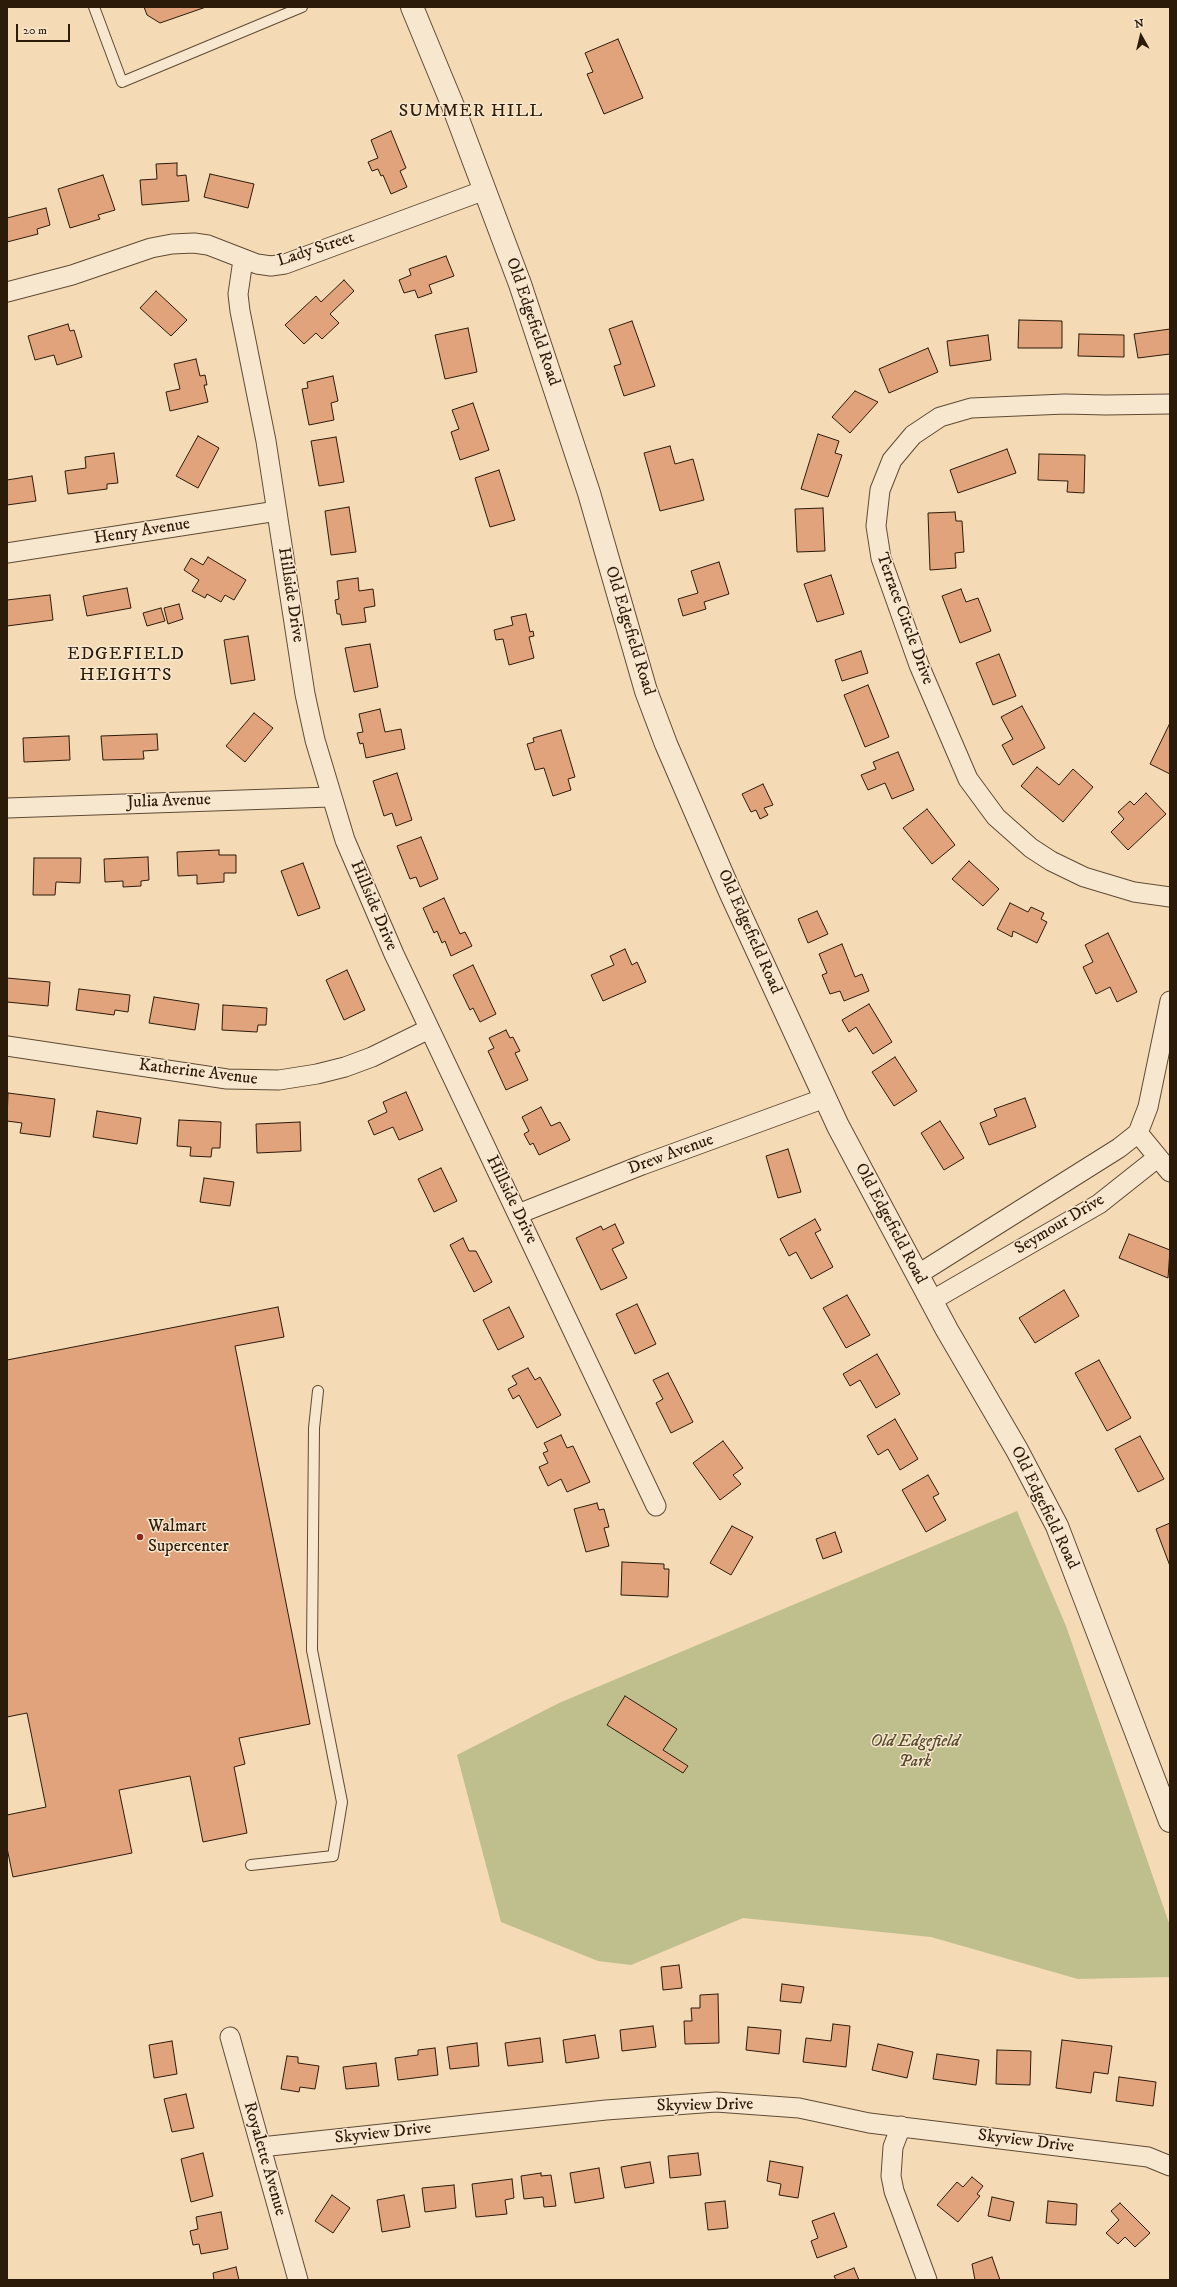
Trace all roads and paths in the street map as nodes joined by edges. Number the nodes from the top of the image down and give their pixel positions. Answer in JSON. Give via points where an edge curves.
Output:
{"nodes":[{"id":1,"x":94,"y":7,"type":"edge"},
{"id":2,"x":302,"y":7,"type":"edge"},
{"id":3,"x":412,"y":7,"type":"edge"},
{"id":4,"x":485,"y":190,"type":"junction"},
{"id":5,"x":243,"y":260,"type":"junction"},
{"id":6,"x":7,"y":292,"type":"edge"},
{"id":7,"x":1170,"y":404,"type":"edge"},
{"id":8,"x":277,"y":511,"type":"junction"},
{"id":9,"x":7,"y":553,"type":"edge"},
{"id":10,"x":330,"y":796,"type":"junction"},
{"id":11,"x":7,"y":808,"type":"edge"},
{"id":12,"x":1170,"y":897,"type":"edge"},
{"id":13,"x":1170,"y":1001,"type":"edge"},
{"id":14,"x":429,"y":1029,"type":"junction"},
{"id":15,"x":7,"y":1046,"type":"edge"},
{"id":16,"x":825,"y":1098,"type":"junction"},
{"id":17,"x":1138,"y":1133,"type":"junction"},
{"id":18,"x":1157,"y":1158,"type":"junction"},
{"id":19,"x":1170,"y":1172,"type":"edge"},
{"id":20,"x":518,"y":1214,"type":"junction"},
{"id":21,"x":917,"y":1275,"type":"junction"},
{"id":22,"x":931,"y":1301,"type":"junction"},
{"id":23,"x":318,"y":1391,"type":"dead end"},
{"id":24,"x":656,"y":1506,"type":"dead end"},
{"id":25,"x":1170,"y":1821,"type":"edge"},
{"id":26,"x":251,"y":1865,"type":"dead end"},
{"id":27,"x":230,"y":2037,"type":"dead end"},
{"id":28,"x":901,"y":2126,"type":"junction"},
{"id":29,"x":261,"y":2147,"type":"junction"},
{"id":30,"x":1170,"y":2166,"type":"edge"},
{"id":31,"x":298,"y":2280,"type":"edge"},
{"id":32,"x":926,"y":2280,"type":"edge"}],
"edges":[{"from":1,"to":2,"type":"lane","via":[[122,82]]},
{"from":3,"to":4,"type":"street","name":"Old Edgefield Road"},
{"from":4,"to":5,"type":"street","name":"Lady Street","via":[[285,264],[271,266]]},
{"from":4,"to":16,"type":"street","name":"Old Edgefield Road","via":[[520,284],[589,494],[646,691],[730,892]]},
{"from":5,"to":6,"type":"street","name":"Lady Street","via":[[208,245],[194,242],[172,244]]},
{"from":5,"to":8,"type":"street","name":"Hillside Drive","via":[[239,283],[240,311]]},
{"from":7,"to":12,"type":"street","name":"Terrace Circle Drive","via":[[1065,404],[970,408],[940,417],[913,435],[892,460],[880,490],[876,526],[881,558],[919,665],[958,758],[986,804],[1012,834],[1051,861],[1108,886]]},
{"from":8,"to":9,"type":"street","name":"Henry Avenue"},
{"from":8,"to":10,"type":"street","name":"Hillside Drive","via":[[306,694]]},
{"from":10,"to":11,"type":"street","name":"Julia Avenue"},
{"from":10,"to":14,"type":"street","name":"Hillside Drive","via":[[348,848]]},
{"from":13,"to":17,"type":"street","via":[[1148,1107]]},
{"from":14,"to":15,"type":"street","name":"Katherine Avenue","via":[[372,1057],[345,1067],[273,1080],[226,1079]]},
{"from":14,"to":20,"type":"street","name":"Hillside Drive"},
{"from":16,"to":20,"type":"street","name":"Drew Avenue","via":[[642,1165]]},
{"from":16,"to":21,"type":"street","name":"Old Edgefield Road"},
{"from":17,"to":18,"type":"street"},
{"from":17,"to":21,"type":"street","name":"Seymour Drive","via":[[1119,1148]]},
{"from":18,"to":19,"type":"street"},
{"from":18,"to":22,"type":"street","name":"Seymour Drive","via":[[1099,1204]]},
{"from":20,"to":24,"type":"street","name":"Hillside Drive"},
{"from":21,"to":22,"type":"street","name":"Old Edgefield Road"},
{"from":22,"to":25,"type":"street","name":"Old Edgefield Road","via":[[1035,1481],[1057,1526]]},
{"from":23,"to":26,"type":"lane","via":[[314,1428],[312,1650],[342,1802],[333,1856]]},
{"from":27,"to":29,"type":"street","name":"Royalette Avenue"},
{"from":28,"to":29,"type":"street","name":"Skyview Drive","via":[[869,2123],[799,2108],[716,2102],[606,2110]]},
{"from":28,"to":30,"type":"street","name":"Skyview Drive","via":[[1148,2157]]},
{"from":28,"to":32,"type":"street","via":[[893,2147],[891,2176]]},
{"from":29,"to":31,"type":"street","name":"Royalette Avenue"}]}
